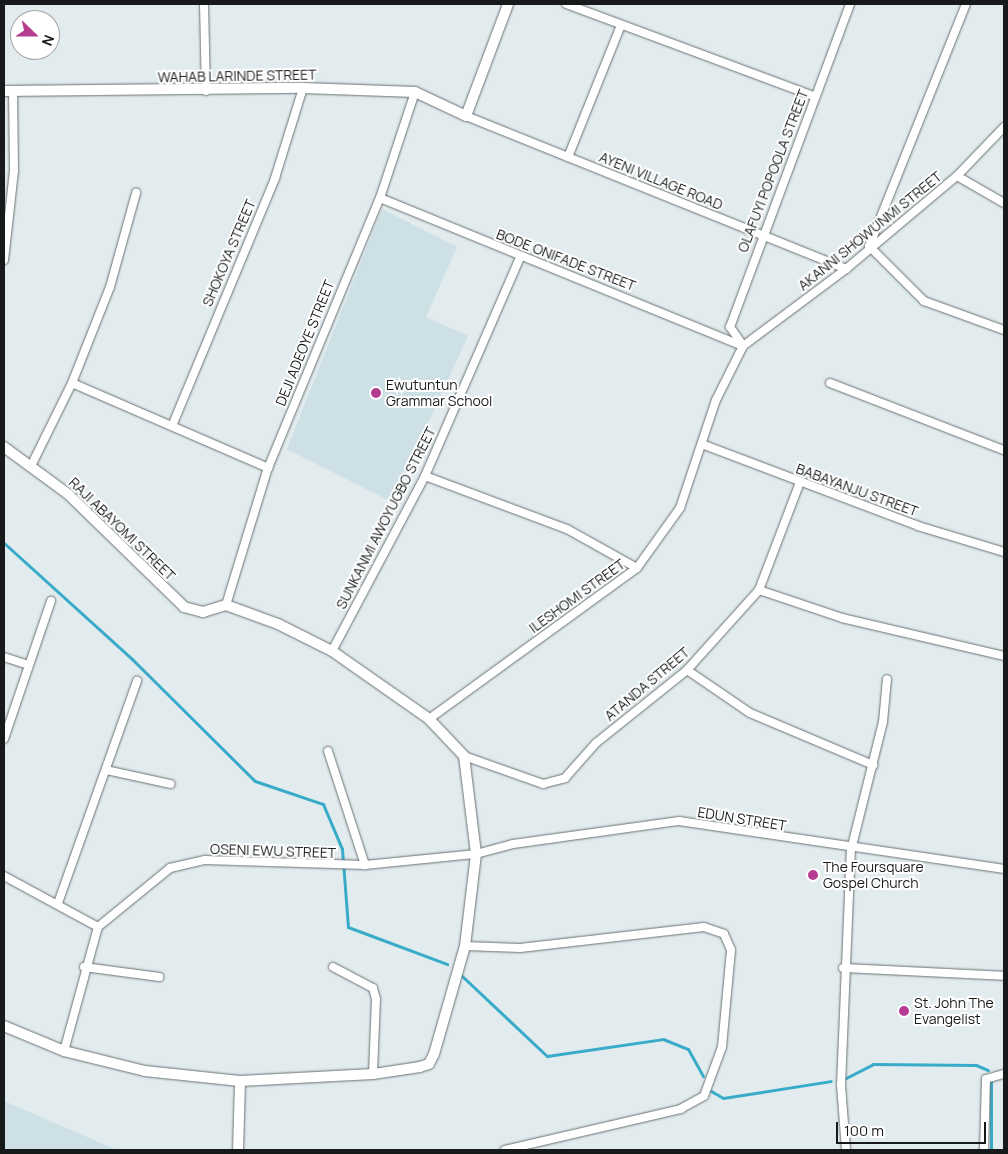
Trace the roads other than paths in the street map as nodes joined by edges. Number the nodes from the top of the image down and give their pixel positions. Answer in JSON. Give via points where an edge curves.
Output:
{"nodes":[{"id":1,"x":204,"y":4,"type":"edge"},
{"id":2,"x":508,"y":4,"type":"edge"},
{"id":3,"x":566,"y":4,"type":"edge"},
{"id":4,"x":850,"y":4,"type":"edge"},
{"id":5,"x":966,"y":4,"type":"edge"},
{"id":6,"x":621,"y":25,"type":"junction"},
{"id":7,"x":304,"y":88,"type":"junction"},
{"id":8,"x":8,"y":90,"type":"edge"},
{"id":9,"x":206,"y":91,"type":"junction"},
{"id":10,"x":415,"y":92,"type":"junction"},
{"id":11,"x":814,"y":96,"type":"junction"},
{"id":12,"x":466,"y":116,"type":"junction"},
{"id":13,"x":1004,"y":127,"type":"edge"},
{"id":14,"x":568,"y":157,"type":"junction"},
{"id":15,"x":957,"y":176,"type":"junction"},
{"id":16,"x":136,"y":193,"type":"dead end"},
{"id":17,"x":380,"y":198,"type":"junction"},
{"id":18,"x":1004,"y":203,"type":"edge"},
{"id":19,"x":761,"y":235,"type":"junction"},
{"id":20,"x":869,"y":246,"type":"junction"},
{"id":21,"x":520,"y":258,"type":"junction"},
{"id":22,"x":4,"y":260,"type":"edge"},
{"id":23,"x":846,"y":270,"type":"junction"},
{"id":24,"x":1004,"y":330,"type":"edge"},
{"id":25,"x":743,"y":346,"type":"junction"},
{"id":26,"x":72,"y":383,"type":"junction"},
{"id":27,"x":830,"y":383,"type":"dead end"},
{"id":28,"x":172,"y":426,"type":"junction"},
{"id":29,"x":704,"y":446,"type":"junction"},
{"id":30,"x":4,"y":447,"type":"edge"},
{"id":31,"x":1004,"y":450,"type":"edge"},
{"id":32,"x":32,"y":464,"type":"junction"},
{"id":33,"x":268,"y":468,"type":"junction"},
{"id":34,"x":425,"y":476,"type":"junction"},
{"id":35,"x":800,"y":482,"type":"junction"},
{"id":36,"x":1004,"y":550,"type":"edge"},
{"id":37,"x":637,"y":568,"type":"junction"},
{"id":38,"x":759,"y":590,"type":"junction"},
{"id":39,"x":51,"y":601,"type":"dead end"},
{"id":40,"x":226,"y":605,"type":"junction"},
{"id":41,"x":332,"y":651,"type":"junction"},
{"id":42,"x":1004,"y":656,"type":"edge"},
{"id":43,"x":4,"y":657,"type":"edge"},
{"id":44,"x":28,"y":665,"type":"junction"},
{"id":45,"x":687,"y":670,"type":"junction"},
{"id":46,"x":888,"y":679,"type":"dead end"},
{"id":47,"x":137,"y":681,"type":"dead end"},
{"id":48,"x":429,"y":718,"type":"junction"},
{"id":49,"x":6,"y":725,"type":"edge"},
{"id":50,"x":4,"y":739,"type":"edge"},
{"id":51,"x":328,"y":751,"type":"dead end"},
{"id":52,"x":464,"y":756,"type":"junction"},
{"id":53,"x":873,"y":765,"type":"junction"},
{"id":54,"x":106,"y":770,"type":"junction"},
{"id":55,"x":170,"y":784,"type":"dead end"},
{"id":56,"x":851,"y":850,"type":"junction"},
{"id":57,"x":476,"y":854,"type":"junction"},
{"id":58,"x":365,"y":865,"type":"junction"},
{"id":59,"x":1004,"y":870,"type":"edge"},
{"id":60,"x":4,"y":876,"type":"edge"},
{"id":61,"x":58,"y":902,"type":"junction"},
{"id":62,"x":98,"y":927,"type":"junction"},
{"id":63,"x":465,"y":946,"type":"junction"},
{"id":64,"x":84,"y":967,"type":"junction"},
{"id":65,"x":333,"y":967,"type":"dead end"},
{"id":66,"x":844,"y":968,"type":"junction"},
{"id":67,"x":1004,"y":976,"type":"edge"},
{"id":68,"x":159,"y":977,"type":"dead end"},
{"id":69,"x":4,"y":1026,"type":"edge"},
{"id":70,"x":64,"y":1051,"type":"junction"},
{"id":71,"x":373,"y":1074,"type":"junction"},
{"id":72,"x":1004,"y":1074,"type":"edge"},
{"id":73,"x":240,"y":1080,"type":"junction"},
{"id":74,"x":238,"y":1150,"type":"edge"},
{"id":75,"x":505,"y":1150,"type":"edge"},
{"id":76,"x":846,"y":1150,"type":"edge"},
{"id":77,"x":984,"y":1150,"type":"edge"}],
"edges":[{"from":1,"to":9,"type":"street"},
{"from":2,"to":12,"type":"street"},
{"from":3,"to":6,"type":"street"},
{"from":4,"to":11,"type":"street","name":"OLAFUYI POPOOLA STREET"},
{"from":5,"to":20,"type":"street"},
{"from":6,"to":11,"type":"street"},
{"from":6,"to":14,"type":"street"},
{"from":7,"to":9,"type":"street","name":"WAHAB LARINDE STREET"},
{"from":7,"to":10,"type":"street","name":"WAHAB LARINDE STREET"},
{"from":7,"to":28,"type":"street","name":"SHOKOYA STREET","via":[[275,178]]},
{"from":8,"to":9,"type":"street","name":"WAHAB LARINDE STREET"},
{"from":8,"to":22,"type":"street","via":[[14,171]]},
{"from":10,"to":12,"type":"street","name":"WAHAB LARINDE STREET"},
{"from":10,"to":17,"type":"street","name":"DEJI ADEOYE STREET"},
{"from":11,"to":19,"type":"street","name":"OLAFUYI POPOOLA STREET"},
{"from":12,"to":14,"type":"street","name":"AYENI VILLAGE ROAD"},
{"from":13,"to":15,"type":"street","name":"AKANNI SHOWUNMI STREET"},
{"from":14,"to":19,"type":"street","name":"AYENI VILLAGE ROAD"},
{"from":15,"to":18,"type":"street"},
{"from":15,"to":20,"type":"street","name":"AKANNI SHOWUNMI STREET"},
{"from":16,"to":26,"type":"street","via":[[110,287]]},
{"from":17,"to":21,"type":"street","name":"BODE ONIFADE STREET"},
{"from":17,"to":33,"type":"street","name":"DEJI ADEOYE STREET"},
{"from":19,"to":23,"type":"street","name":"AYENI VILLAGE ROAD"},
{"from":19,"to":25,"type":"street","name":"OLAFUYI POPOOLA STREET","via":[[730,327]]},
{"from":20,"to":23,"type":"street","name":"AKANNI SHOWUNMI STREET"},
{"from":20,"to":24,"type":"street","via":[[924,301]]},
{"from":21,"to":25,"type":"street","name":"BODE ONIFADE STREET"},
{"from":21,"to":34,"type":"street","name":"SUNKANMI AWOYUGBO STREET"},
{"from":23,"to":25,"type":"street","name":"AKANNI SHOWUNMI STREET"},
{"from":25,"to":29,"type":"street","name":"ILESHOMI STREET","via":[[716,400]]},
{"from":26,"to":28,"type":"street"},
{"from":26,"to":32,"type":"street"},
{"from":27,"to":31,"type":"street"},
{"from":28,"to":33,"type":"street"},
{"from":29,"to":35,"type":"street","name":"BABAYANJU STREET"},
{"from":29,"to":37,"type":"street","name":"ILESHOMI STREET","via":[[680,508]]},
{"from":30,"to":32,"type":"street","name":"RAJI ABAYOMI STREET"},
{"from":32,"to":40,"type":"street","name":"RAJI ABAYOMI STREET","via":[[184,607],[203,612]]},
{"from":33,"to":40,"type":"street","name":"DEJI ADEOYE STREET"},
{"from":34,"to":37,"type":"street","via":[[567,529]]},
{"from":34,"to":41,"type":"street","name":"SUNKANMI AWOYUGBO STREET"},
{"from":35,"to":36,"type":"street","name":"BABAYANJU STREET"},
{"from":35,"to":38,"type":"street","name":"ATANDA STREET"},
{"from":37,"to":48,"type":"street","name":"ILESHOMI STREET"},
{"from":38,"to":42,"type":"street","via":[[842,618]]},
{"from":38,"to":45,"type":"street","name":"ATANDA STREET"},
{"from":39,"to":44,"type":"street"},
{"from":40,"to":41,"type":"street"},
{"from":41,"to":48,"type":"street"},
{"from":43,"to":44,"type":"street"},
{"from":44,"to":49,"type":"street"},
{"from":45,"to":52,"type":"street","name":"ATANDA STREET","via":[[596,742],[558,784],[543,784]]},
{"from":45,"to":53,"type":"street","via":[[750,713]]},
{"from":46,"to":53,"type":"street"},
{"from":47,"to":54,"type":"street"},
{"from":48,"to":52,"type":"street"},
{"from":49,"to":50,"type":"street"},
{"from":51,"to":58,"type":"street"},
{"from":52,"to":57,"type":"street"},
{"from":53,"to":56,"type":"street"},
{"from":54,"to":55,"type":"street"},
{"from":54,"to":61,"type":"street"},
{"from":56,"to":57,"type":"street","name":"EDUN STREET","via":[[679,821],[513,844]]},
{"from":56,"to":59,"type":"street","name":"EDUN STREET"},
{"from":56,"to":66,"type":"street"},
{"from":57,"to":58,"type":"street","name":"OSENI EWU STREET"},
{"from":57,"to":63,"type":"street"},
{"from":58,"to":62,"type":"street","name":"OSENI EWU STREET","via":[[334,867],[206,860],[170,868]]},
{"from":60,"to":61,"type":"street"},
{"from":61,"to":62,"type":"street"},
{"from":62,"to":64,"type":"street"},
{"from":63,"to":71,"type":"street","via":[[429,1064]]},
{"from":63,"to":75,"type":"street","via":[[520,948],[704,926],[724,934],[731,950],[722,1047],[704,1096],[681,1109]]},
{"from":64,"to":68,"type":"street"},
{"from":64,"to":70,"type":"street"},
{"from":65,"to":71,"type":"street","via":[[373,988],[376,999]]},
{"from":66,"to":67,"type":"street"},
{"from":66,"to":76,"type":"street","via":[[841,1085]]},
{"from":69,"to":70,"type":"street"},
{"from":70,"to":73,"type":"street","via":[[145,1071]]},
{"from":71,"to":73,"type":"street"},
{"from":72,"to":77,"type":"street","via":[[986,1079]]},
{"from":73,"to":74,"type":"street"}]}
